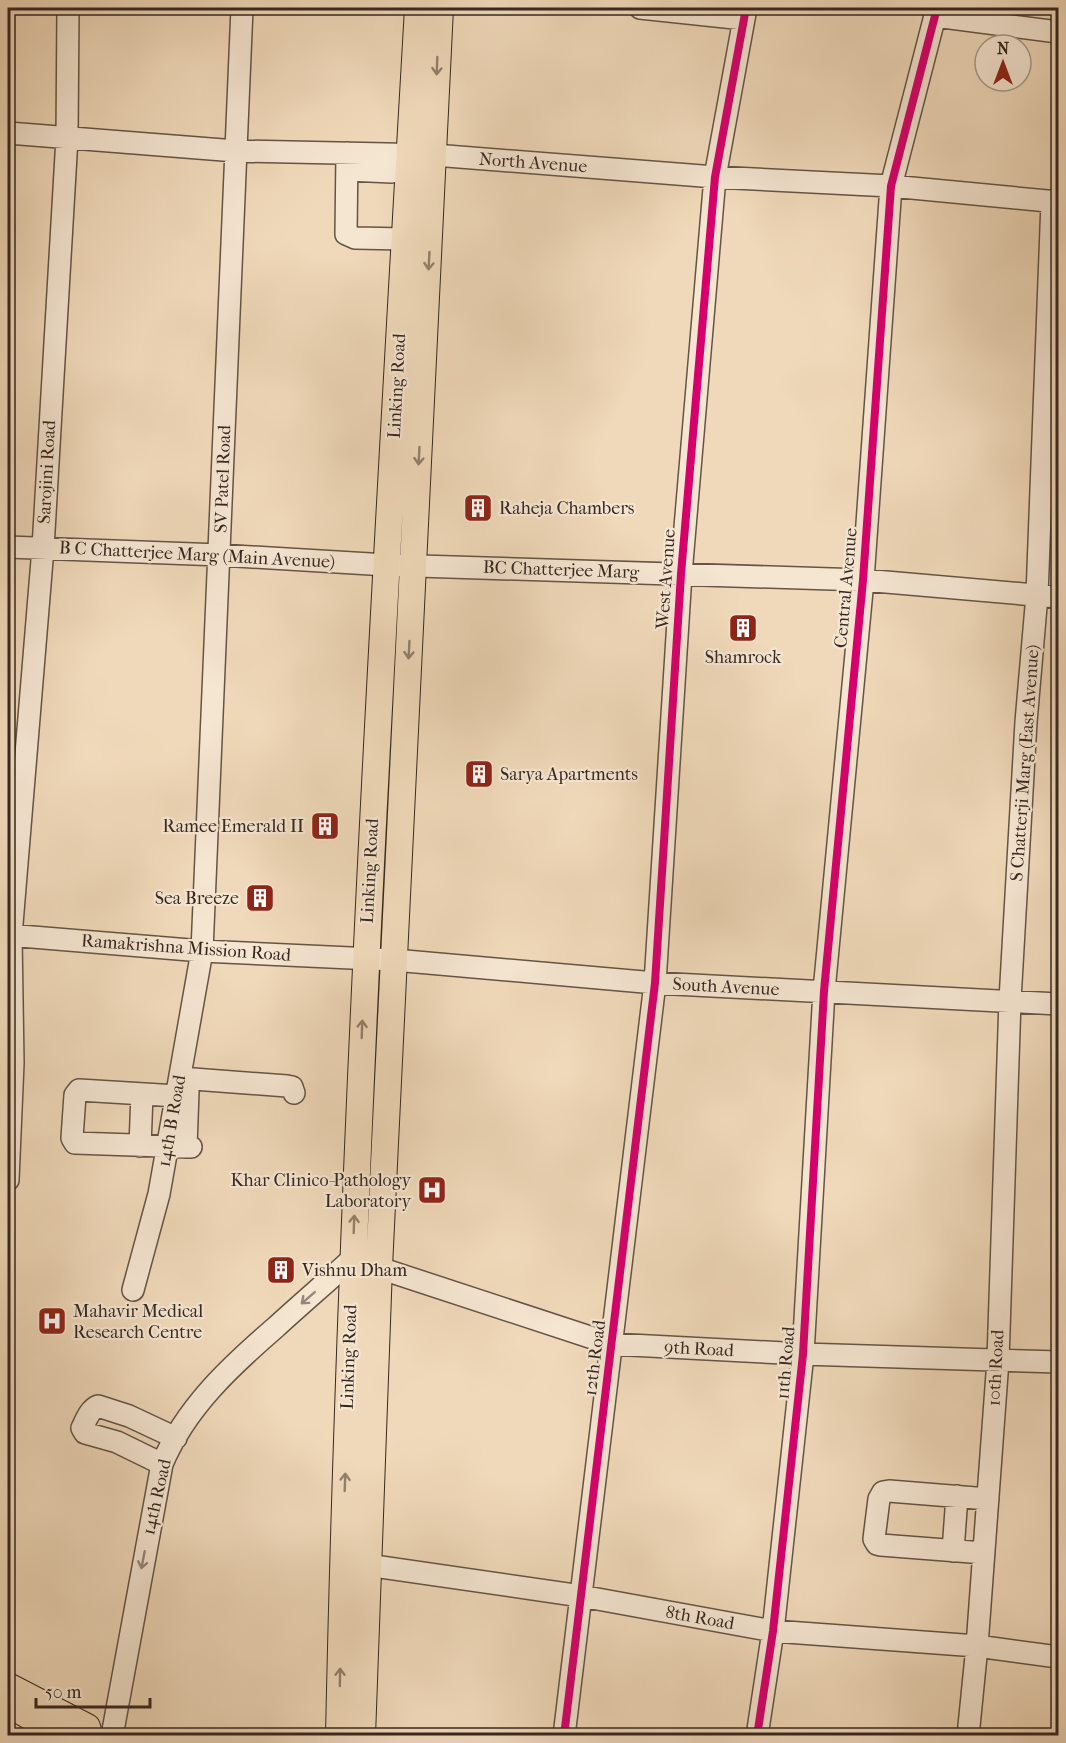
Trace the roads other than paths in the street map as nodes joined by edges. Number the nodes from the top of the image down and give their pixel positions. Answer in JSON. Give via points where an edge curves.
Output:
{"nodes":[{"id":1,"x":68,"y":8,"type":"edge"},
{"id":2,"x":242,"y":8,"type":"edge"},
{"id":3,"x":418,"y":8,"type":"edge"},
{"id":4,"x":440,"y":8,"type":"edge"},
{"id":5,"x":640,"y":8,"type":"edge"},
{"id":6,"x":717,"y":11,"type":"edge"},
{"id":7,"x":936,"y":12,"type":"edge"},
{"id":8,"x":745,"y":13,"type":"edge"},
{"id":9,"x":1059,"y":32,"type":"edge"},
{"id":10,"x":8,"y":132,"type":"edge"},
{"id":11,"x":67,"y":138,"type":"junction"},
{"id":12,"x":236,"y":151,"type":"junction"},
{"id":13,"x":412,"y":160,"type":"junction"},
{"id":14,"x":347,"y":162,"type":"junction"},
{"id":15,"x":715,"y":177,"type":"junction"},
{"id":16,"x":891,"y":186,"type":"junction"},
{"id":17,"x":1055,"y":202,"type":"edge"},
{"id":18,"x":405,"y":239,"type":"junction"},
{"id":19,"x":8,"y":547,"type":"edge"},
{"id":20,"x":43,"y":548,"type":"junction"},
{"id":21,"x":220,"y":555,"type":"junction"},
{"id":22,"x":387,"y":564,"type":"junction"},
{"id":23,"x":413,"y":566,"type":"junction"},
{"id":24,"x":681,"y":574,"type":"junction"},
{"id":25,"x":863,"y":580,"type":"junction"},
{"id":26,"x":1037,"y":595,"type":"junction"},
{"id":27,"x":1059,"y":597,"type":"edge"},
{"id":28,"x":9,"y":935,"type":"edge"},
{"id":29,"x":202,"y":951,"type":"junction"},
{"id":30,"x":365,"y":958,"type":"junction"},
{"id":31,"x":394,"y":960,"type":"junction"},
{"id":32,"x":655,"y":983,"type":"junction"},
{"id":33,"x":824,"y":991,"type":"junction"},
{"id":34,"x":1010,"y":1000,"type":"junction"},
{"id":35,"x":1059,"y":1004,"type":"edge"},
{"id":36,"x":180,"y":1091,"type":"junction"},
{"id":37,"x":294,"y":1093,"type":"dead end"},
{"id":38,"x":141,"y":1102,"type":"junction"},
{"id":39,"x":140,"y":1146,"type":"junction"},
{"id":40,"x":181,"y":1147,"type":"junction"},
{"id":41,"x":8,"y":1180,"type":"edge"},
{"id":42,"x":352,"y":1259,"type":"junction"},
{"id":43,"x":380,"y":1267,"type":"junction"},
{"id":44,"x":133,"y":1290,"type":"dead end"},
{"id":45,"x":611,"y":1344,"type":"junction"},
{"id":46,"x":802,"y":1354,"type":"junction"},
{"id":47,"x":998,"y":1360,"type":"junction"},
{"id":48,"x":1059,"y":1362,"type":"edge"},
{"id":49,"x":957,"y":1496,"type":"junction"},
{"id":50,"x":988,"y":1499,"type":"junction"},
{"id":51,"x":953,"y":1551,"type":"junction"},
{"id":52,"x":984,"y":1553,"type":"junction"},
{"id":53,"x":355,"y":1566,"type":"junction"},
{"id":54,"x":581,"y":1596,"type":"junction"},
{"id":55,"x":772,"y":1631,"type":"junction"},
{"id":56,"x":977,"y":1646,"type":"junction"},
{"id":57,"x":1059,"y":1657,"type":"edge"},
{"id":58,"x":8,"y":1686,"type":"edge"},
{"id":59,"x":8,"y":1704,"type":"edge"},
{"id":60,"x":64,"y":1736,"type":"edge"},
{"id":61,"x":90,"y":1736,"type":"edge"},
{"id":62,"x":112,"y":1736,"type":"edge"},
{"id":63,"x":339,"y":1736,"type":"edge"},
{"id":64,"x":362,"y":1736,"type":"edge"},
{"id":65,"x":564,"y":1736,"type":"edge"},
{"id":66,"x":757,"y":1736,"type":"edge"},
{"id":67,"x":968,"y":1736,"type":"edge"}],
"edges":[{"from":1,"to":11,"type":"street","name":"Sarojini Road"},
{"from":2,"to":12,"type":"street","name":"SV Patel Road"},
{"from":3,"to":13,"type":"main road","name":"Linking Road"},
{"from":4,"to":13,"type":"main road","name":"Linking Road","one_way":true},
{"from":5,"to":6,"type":"street"},
{"from":6,"to":8,"type":"street"},
{"from":7,"to":9,"type":"street"},
{"from":7,"to":16,"type":"street","name":"Central Avenue"},
{"from":8,"to":15,"type":"street","name":"West Avenue"},
{"from":10,"to":11,"type":"street","name":"North Avenue"},
{"from":11,"to":12,"type":"street","name":"North Avenue"},
{"from":11,"to":20,"type":"street","name":"Sarojini Road"},
{"from":12,"to":14,"type":"street","name":"North Avenue"},
{"from":12,"to":21,"type":"street","name":"SV Patel Road"},
{"from":13,"to":14,"type":"street","name":"North Avenue"},
{"from":13,"to":15,"type":"street","name":"North Avenue"},
{"from":13,"to":18,"type":"main road","name":"Linking Road"},
{"from":13,"to":23,"type":"main road","name":"Linking Road","one_way":true},
{"from":14,"to":18,"type":"street","via":[[346,234],[355,238]]},
{"from":15,"to":16,"type":"street","name":"North Avenue"},
{"from":15,"to":24,"type":"street","name":"West Avenue"},
{"from":16,"to":17,"type":"street","name":"North Avenue"},
{"from":16,"to":25,"type":"street","name":"Central Avenue"},
{"from":17,"to":26,"type":"street","name":"S Chatterji Marg (East Avenue)"},
{"from":18,"to":22,"type":"main road","name":"Linking Road"},
{"from":19,"to":20,"type":"street","name":"B C Chatterjee Marg (Main Avenue)"},
{"from":20,"to":21,"type":"street","name":"B C Chatterjee Marg (Main Avenue)"},
{"from":20,"to":28,"type":"street","name":"Sarojini Road"},
{"from":21,"to":22,"type":"street","name":"B C Chatterjee Marg (Main Avenue)"},
{"from":21,"to":29,"type":"street","name":"SV Patel Road"},
{"from":22,"to":23,"type":"street","name":"BC Chatterjee Marg"},
{"from":22,"to":30,"type":"main road","name":"Linking Road"},
{"from":23,"to":24,"type":"street","name":"BC Chatterjee Marg"},
{"from":23,"to":31,"type":"main road","name":"Linking Road","one_way":true},
{"from":24,"to":25,"type":"street","name":"BC Chatterjee Marg"},
{"from":24,"to":32,"type":"street","name":"West Avenue"},
{"from":25,"to":26,"type":"street","name":"BC Chatterjee Marg"},
{"from":25,"to":33,"type":"street","name":"Central Avenue"},
{"from":26,"to":27,"type":"street","name":"BC Chatterjee Marg"},
{"from":26,"to":34,"type":"street","name":"S Chatterji Marg (East Avenue)"},
{"from":28,"to":29,"type":"street","name":"Ramakrishna Mission Road"},
{"from":28,"to":41,"type":"street","name":"Sarojini Road","via":[[13,1063]]},
{"from":29,"to":30,"type":"street","name":"Ramakrishna Mission Road"},
{"from":29,"to":36,"type":"street","name":"14th B Road"},
{"from":30,"to":31,"type":"street","name":"Ramakrishna Mission Road"},
{"from":42,"to":30,"type":"main road","name":"Linking Road","one_way":true},
{"from":31,"to":32,"type":"street","name":"South Avenue"},
{"from":31,"to":43,"type":"main road","name":"Linking Road"},
{"from":32,"to":33,"type":"street","name":"South Avenue"},
{"from":32,"to":45,"type":"street","name":"12th Road"},
{"from":33,"to":34,"type":"street","name":"South Avenue"},
{"from":33,"to":46,"type":"street","name":"11th Road"},
{"from":34,"to":35,"type":"street","name":"South Avenue"},
{"from":34,"to":47,"type":"street","name":"10th Road"},
{"from":36,"to":37,"type":"street","via":[[287,1086]]},
{"from":36,"to":38,"type":"street"},
{"from":36,"to":40,"type":"street","name":"14th B Road"},
{"from":36,"to":40,"type":"street"},
{"from":38,"to":39,"type":"street"},
{"from":38,"to":39,"type":"street","via":[[79,1090],[75,1095],[72,1136],[75,1143]]},
{"from":39,"to":40,"type":"street"},
{"from":40,"to":44,"type":"street","name":"14th B Road","via":[[159,1194]]},
{"from":42,"to":43,"type":"street","name":"9th Road"},
{"from":53,"to":42,"type":"main road","name":"Linking Road","one_way":true},
{"from":42,"to":62,"type":"street","name":"14th Road","one_way":true,"via":[[230,1367],[162,1448]]},
{"from":43,"to":45,"type":"street","name":"9th Road"},
{"from":43,"to":53,"type":"main road","name":"Linking Road"},
{"from":45,"to":46,"type":"street","name":"9th Road"},
{"from":45,"to":54,"type":"street","name":"12th Road"},
{"from":46,"to":47,"type":"street","name":"9th Road"},
{"from":46,"to":55,"type":"street","name":"11th Road"},
{"from":47,"to":48,"type":"street","name":"9th Road"},
{"from":47,"to":50,"type":"street","name":"10th Road"},
{"from":49,"to":50,"type":"street"},
{"from":49,"to":51,"type":"street"},
{"from":49,"to":51,"type":"street","via":[[883,1492],[874,1539],[881,1545]]},
{"from":50,"to":52,"type":"street","name":"10th Road"},
{"from":51,"to":52,"type":"street"},
{"from":52,"to":56,"type":"street","name":"10th Road"},
{"from":53,"to":54,"type":"street","name":"8th Road"},
{"from":63,"to":53,"type":"main road","name":"Linking Road","one_way":true},
{"from":53,"to":64,"type":"main road","name":"Linking Road"},
{"from":54,"to":55,"type":"street","name":"8th Road"},
{"from":54,"to":65,"type":"street","name":"12th Road"},
{"from":55,"to":56,"type":"street","name":"8th Road"},
{"from":55,"to":66,"type":"street","name":"11th Road"},
{"from":56,"to":57,"type":"street","name":"8th Road"},
{"from":56,"to":67,"type":"street","name":"10th Road"},
{"from":58,"to":61,"type":"main road","via":[[87,1727]]},
{"from":59,"to":60,"type":"main road"}]}
